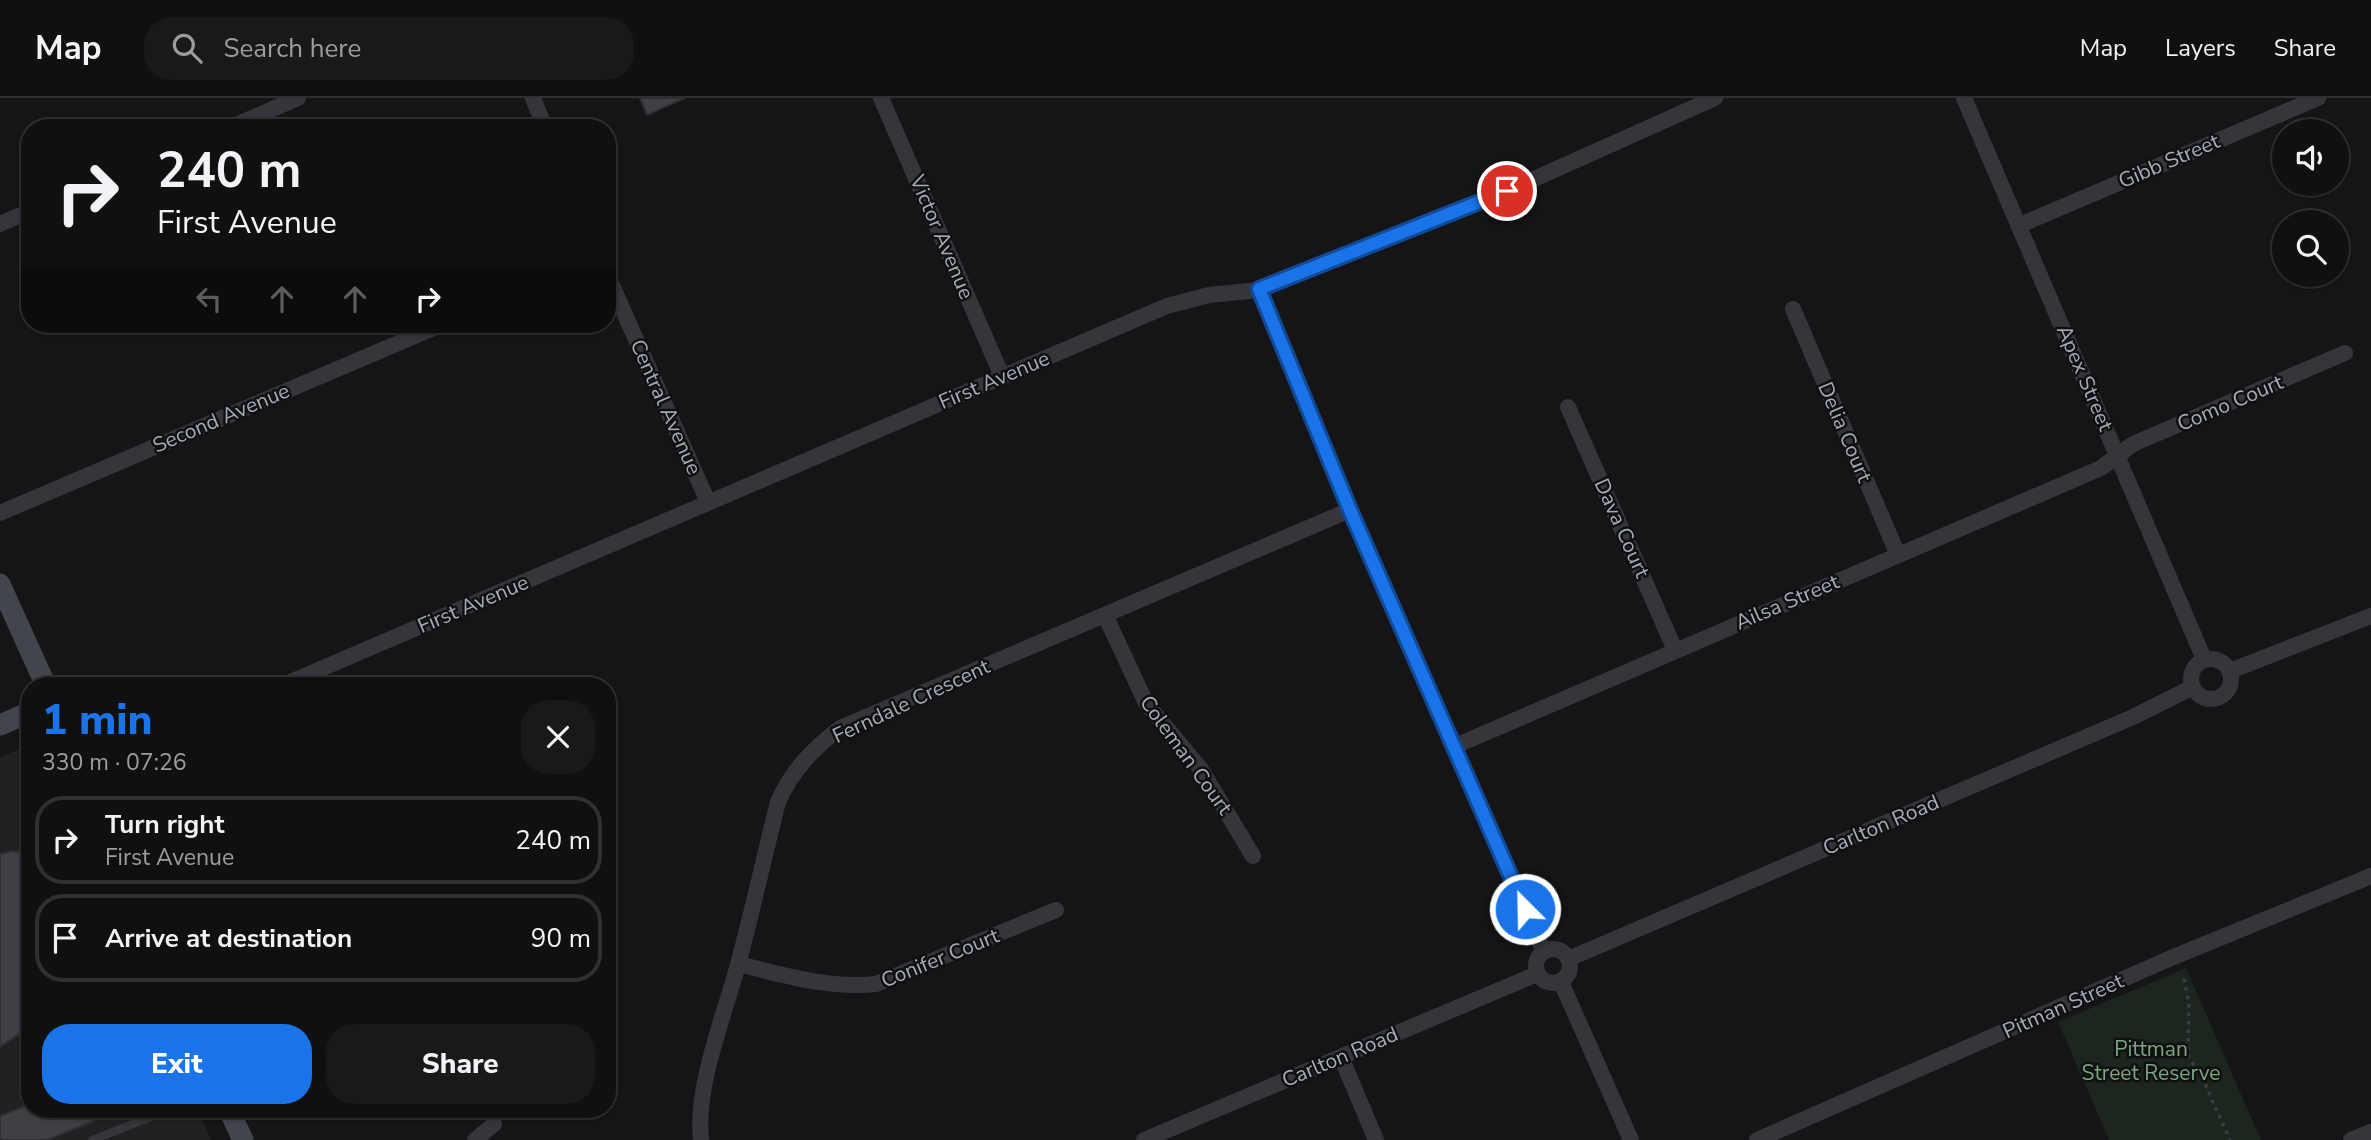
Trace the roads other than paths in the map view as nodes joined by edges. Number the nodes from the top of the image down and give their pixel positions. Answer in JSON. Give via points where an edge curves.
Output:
{"nodes":[{"id":1,"x":298,"y":98,"type":"edge"},
{"id":2,"x":533,"y":98,"type":"edge"},
{"id":3,"x":881,"y":98,"type":"edge"},
{"id":4,"x":1715,"y":98,"type":"edge"},
{"id":5,"x":1964,"y":98,"type":"edge"},
{"id":6,"x":2318,"y":98,"type":"edge"},
{"id":7,"x":250,"y":119,"type":"edge"},
{"id":8,"x":541,"y":119,"type":"edge"},
{"id":9,"x":21,"y":215,"type":"edge"},
{"id":10,"x":0,"y":224,"type":"edge"},
{"id":11,"x":2020,"y":225,"type":"junction"},
{"id":12,"x":1259,"y":289,"type":"junction"},
{"id":13,"x":616,"y":294,"type":"edge"},
{"id":14,"x":1793,"y":309,"type":"dead end"},
{"id":15,"x":422,"y":333,"type":"edge"},
{"id":16,"x":2344,"y":354,"type":"dead end"},
{"id":17,"x":1002,"y":376,"type":"junction"},
{"id":18,"x":1568,"y":407,"type":"dead end"},
{"id":19,"x":2117,"y":456,"type":"junction"},
{"id":20,"x":708,"y":502,"type":"junction"},
{"id":21,"x":1350,"y":510,"type":"junction"},
{"id":22,"x":0,"y":513,"type":"edge"},
{"id":23,"x":1898,"y":555,"type":"junction"},
{"id":24,"x":0,"y":584,"type":"edge"},
{"id":25,"x":1105,"y":615,"type":"junction"},
{"id":26,"x":2371,"y":616,"type":"edge"},
{"id":27,"x":1675,"y":650,"type":"junction"},
{"id":28,"x":2204,"y":659,"type":"junction"},
{"id":29,"x":2231,"y":671,"type":"junction"},
{"id":30,"x":42,"y":677,"type":"edge"},
{"id":31,"x":302,"y":677,"type":"edge"},
{"id":32,"x":2193,"y":687,"type":"junction"},
{"id":33,"x":21,"y":716,"type":"edge"},
{"id":34,"x":0,"y":725,"type":"edge"},
{"id":35,"x":1455,"y":746,"type":"junction"},
{"id":36,"x":1253,"y":856,"type":"dead end"},
{"id":37,"x":2371,"y":876,"type":"edge"},
{"id":38,"x":1056,"y":911,"type":"dead end"},
{"id":39,"x":1544,"y":952,"type":"junction"},
{"id":40,"x":1568,"y":959,"type":"junction"},
{"id":41,"x":738,"y":964,"type":"junction"},
{"id":42,"x":1537,"y":974,"type":"junction"},
{"id":43,"x":1561,"y":982,"type":"junction"},
{"id":44,"x":1341,"y":1057,"type":"junction"},
{"id":45,"x":148,"y":1118,"type":"edge"},
{"id":46,"x":233,"y":1118,"type":"edge"},
{"id":47,"x":494,"y":1124,"type":"dead end"},
{"id":48,"x":2371,"y":1132,"type":"edge"},
{"id":49,"x":92,"y":1140,"type":"edge"},
{"id":50,"x":243,"y":1140,"type":"edge"},
{"id":51,"x":475,"y":1140,"type":"edge"},
{"id":52,"x":701,"y":1140,"type":"edge"},
{"id":53,"x":1144,"y":1140,"type":"edge"},
{"id":54,"x":1376,"y":1140,"type":"edge"},
{"id":55,"x":1631,"y":1140,"type":"edge"},
{"id":56,"x":1758,"y":1140,"type":"edge"},
{"id":57,"x":2351,"y":1140,"type":"edge"}],
"edges":[{"from":1,"to":7,"type":"street"},
{"from":2,"to":8,"type":"street"},
{"from":3,"to":17,"type":"street","name":"Victor Avenue"},
{"from":4,"to":12,"type":"street","name":"First Avenue","via":[[1507,191]]},
{"from":5,"to":11,"type":"street","name":"Apex Street"},
{"from":6,"to":11,"type":"street","name":"Gibb Street"},
{"from":9,"to":10,"type":"street"},
{"from":11,"to":19,"type":"street","name":"Apex Street"},
{"from":12,"to":17,"type":"street","name":"First Avenue","via":[[1167,306]]},
{"from":12,"to":21,"type":"street"},
{"from":13,"to":20,"type":"street","name":"Central Avenue"},
{"from":14,"to":23,"type":"street","name":"Delia Court"},
{"from":15,"to":22,"type":"street","name":"Second Avenue"},
{"from":16,"to":19,"type":"street","name":"Como Court","via":[[2133,444]]},
{"from":17,"to":20,"type":"street","name":"First Avenue"},
{"from":18,"to":27,"type":"street","name":"Dava Court"},
{"from":19,"to":23,"type":"street","name":"Ailsa Street","via":[[2101,468]]},
{"from":19,"to":28,"type":"street","name":"Apex Street"},
{"from":20,"to":31,"type":"street","name":"First Avenue"},
{"from":21,"to":25,"type":"street","name":"Ferndale Crescent"},
{"from":21,"to":35,"type":"street"},
{"from":23,"to":27,"type":"street","name":"Ailsa Street"},
{"from":24,"to":30,"type":"main road"},
{"from":25,"to":36,"type":"street","name":"Coleman Court","via":[[1146,703],[1200,768]]},
{"from":25,"to":41,"type":"street","name":"Ferndale Crescent","via":[[840,728],[804,758],[778,802]]},
{"from":26,"to":29,"type":"street"},
{"from":27,"to":35,"type":"street","name":"Ailsa Street"},
{"from":28,"to":29,"type":"street","via":[[2218,659]]},
{"from":28,"to":32,"type":"street","via":[[2192,673]]},
{"from":29,"to":32,"type":"street","via":[[2231,685],[2221,696],[2207,698]]},
{"from":32,"to":40,"type":"street","name":"Carlton Road","via":[[2133,717]]},
{"from":33,"to":34,"type":"main road"},
{"from":35,"to":39,"type":"street"},
{"from":37,"to":56,"type":"street","name":"Pitman Street","via":[[2171,958]]},
{"from":38,"to":41,"type":"street","name":"Conifer Court","via":[[876,984],[834,985]]},
{"from":39,"to":40,"type":"street","via":[[1555,950]]},
{"from":39,"to":42,"type":"street","via":[[1536,964]]},
{"from":40,"to":43,"type":"street","via":[[1568,974]]},
{"from":41,"to":52,"type":"street","name":"Ferndale Crescent","via":[[706,1078]]},
{"from":42,"to":43,"type":"street","via":[[1545,982]]},
{"from":42,"to":44,"type":"street","name":"Carlton Road"},
{"from":43,"to":55,"type":"street"},
{"from":44,"to":53,"type":"street","name":"Carlton Road"},
{"from":44,"to":54,"type":"street"},
{"from":45,"to":49,"type":"lane"},
{"from":46,"to":50,"type":"main road"},
{"from":47,"to":51,"type":"street"},
{"from":48,"to":57,"type":"street"}]}
